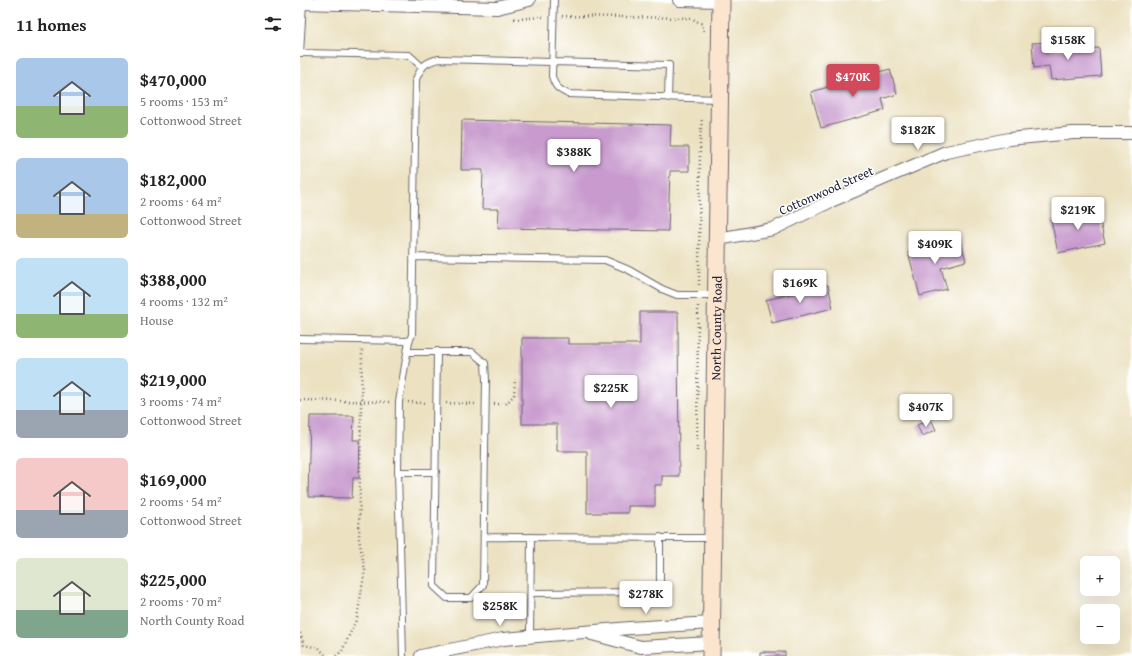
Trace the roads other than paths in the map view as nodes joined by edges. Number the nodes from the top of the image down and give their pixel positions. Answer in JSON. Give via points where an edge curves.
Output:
{"nodes":[{"id":1,"x":529,"y":0,"type":"edge"},
{"id":2,"x":554,"y":0,"type":"edge"},
{"id":3,"x":679,"y":0,"type":"edge"},
{"id":4,"x":721,"y":0,"type":"edge"},
{"id":5,"x":302,"y":2,"type":"edge"},
{"id":6,"x":300,"y":53,"type":"edge"},
{"id":7,"x":552,"y":62,"type":"junction"},
{"id":8,"x":422,"y":67,"type":"junction"},
{"id":9,"x":668,"y":98,"type":"junction"},
{"id":10,"x":720,"y":99,"type":"junction"},
{"id":11,"x":1132,"y":134,"type":"edge"},
{"id":12,"x":718,"y":239,"type":"junction"},
{"id":13,"x":414,"y":257,"type":"junction"},
{"id":14,"x":717,"y":295,"type":"junction"},
{"id":15,"x":300,"y":339,"type":"edge"},
{"id":16,"x":409,"y":341,"type":"junction"},
{"id":17,"x":437,"y":351,"type":"junction"},
{"id":18,"x":408,"y":352,"type":"junction"},
{"id":19,"x":398,"y":472,"type":"junction"},
{"id":20,"x":436,"y":472,"type":"junction"},
{"id":21,"x":484,"y":537,"type":"junction"},
{"id":22,"x":530,"y":537,"type":"junction"},
{"id":23,"x":660,"y":538,"type":"junction"},
{"id":24,"x":713,"y":538,"type":"junction"},
{"id":25,"x":530,"y":593,"type":"junction"},
{"id":26,"x":711,"y":623,"type":"junction"},
{"id":27,"x":584,"y":632,"type":"junction"},
{"id":28,"x":530,"y":636,"type":"junction"},
{"id":29,"x":711,"y":650,"type":"edge"},
{"id":30,"x":403,"y":656,"type":"edge"},
{"id":31,"x":421,"y":656,"type":"edge"}],
"edges":[{"from":1,"to":5,"type":"street","via":[[497,8]]},
{"from":2,"to":7,"type":"lane"},
{"from":3,"to":4,"type":"street"},
{"from":4,"to":10,"type":"street","name":"North County Road"},
{"from":5,"to":6,"type":"lane"},
{"from":6,"to":8,"type":"lane","via":[[409,55]]},
{"from":7,"to":8,"type":"lane","via":[[439,59]]},
{"from":7,"to":9,"type":"lane","via":[[554,83],[558,89],[568,94]]},
{"from":7,"to":9,"type":"lane","via":[[669,65]]},
{"from":8,"to":13,"type":"lane","via":[[416,79]]},
{"from":9,"to":10,"type":"lane"},
{"from":10,"to":12,"type":"street","name":"North County Road"},
{"from":11,"to":12,"type":"street","name":"Cottonwood Street","via":[[1073,134],[1009,139],[946,152],[773,229]]},
{"from":12,"to":14,"type":"street","name":"North County Road"},
{"from":13,"to":14,"type":"lane","via":[[605,260],[677,296]]},
{"from":13,"to":16,"type":"lane","via":[[412,336]]},
{"from":14,"to":24,"type":"street","name":"North County Road"},
{"from":15,"to":16,"type":"lane"},
{"from":16,"to":18,"type":"lane"},
{"from":17,"to":18,"type":"lane"},
{"from":17,"to":20,"type":"lane"},
{"from":17,"to":21,"type":"lane","via":[[472,352],[484,363]]},
{"from":18,"to":19,"type":"lane","via":[[399,402]]},
{"from":19,"to":20,"type":"lane"},
{"from":19,"to":30,"type":"lane"},
{"from":20,"to":21,"type":"lane","via":[[434,586],[447,598],[471,598],[483,585]]},
{"from":21,"to":22,"type":"lane"},
{"from":22,"to":23,"type":"lane"},
{"from":22,"to":25,"type":"lane"},
{"from":23,"to":24,"type":"lane"},
{"from":23,"to":25,"type":"lane","via":[[660,584],[645,592]]},
{"from":24,"to":26,"type":"street","name":"North County Road"},
{"from":25,"to":28,"type":"lane"},
{"from":26,"to":27,"type":"street"},
{"from":26,"to":29,"type":"street","name":"North County Road"},
{"from":27,"to":28,"type":"street"},
{"from":27,"to":29,"type":"street","via":[[641,647]]},
{"from":28,"to":31,"type":"street"}]}
